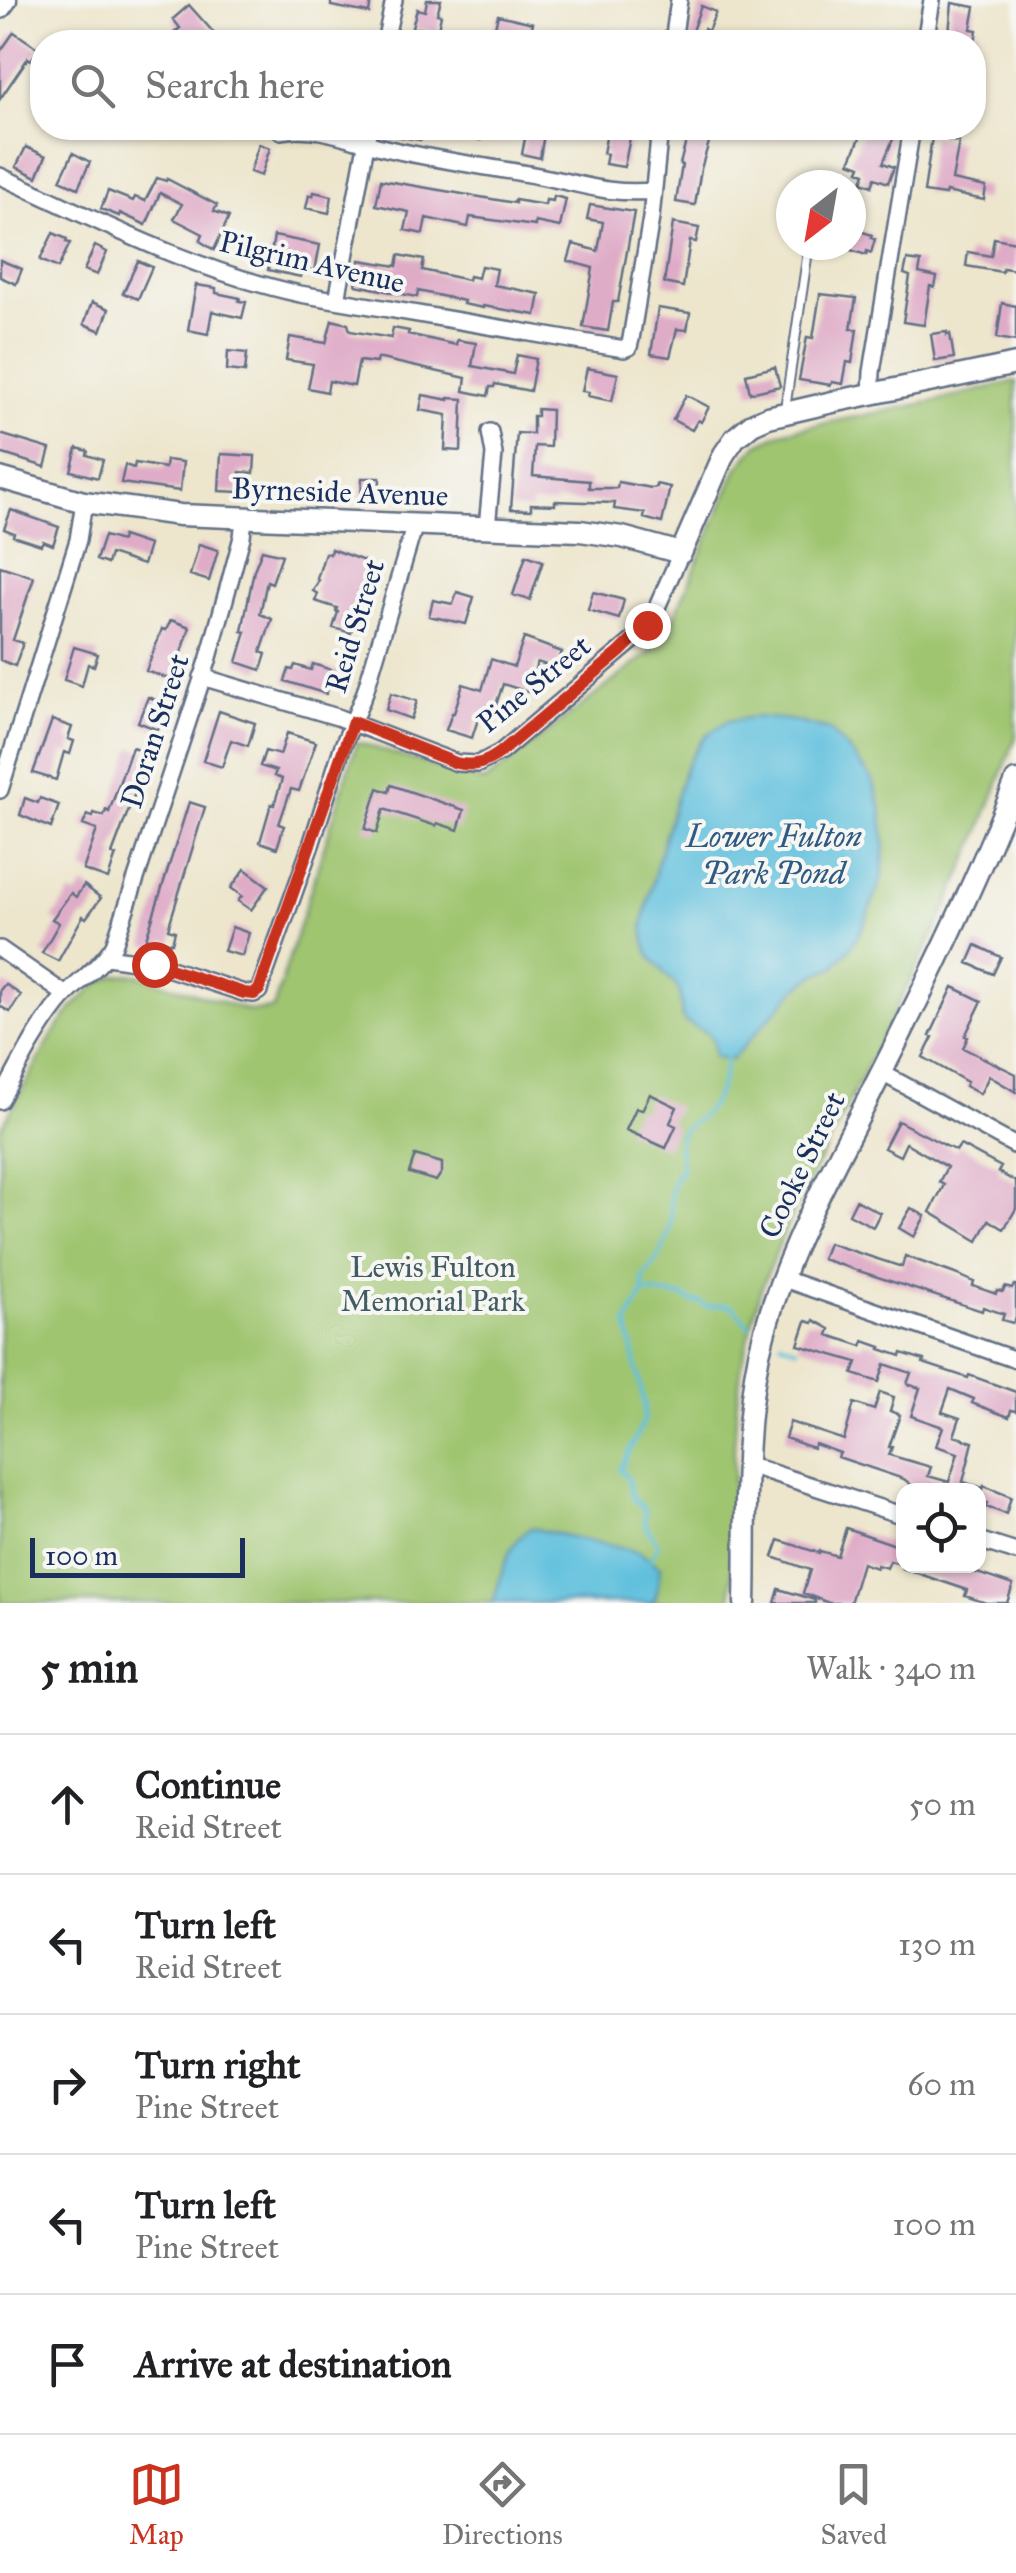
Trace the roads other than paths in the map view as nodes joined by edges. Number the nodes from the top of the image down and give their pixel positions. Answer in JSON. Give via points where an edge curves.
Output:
{"nodes":[{"id":1,"x":6,"y":0,"type":"edge"},
{"id":2,"x":394,"y":0,"type":"edge"},
{"id":3,"x":679,"y":0,"type":"edge"},
{"id":4,"x":932,"y":0,"type":"edge"},
{"id":5,"x":0,"y":8,"type":"edge"},
{"id":6,"x":388,"y":30,"type":"edge"},
{"id":7,"x":675,"y":30,"type":"edge"},
{"id":8,"x":927,"y":30,"type":"edge"},
{"id":9,"x":367,"y":140,"type":"edge"},
{"id":10,"x":376,"y":140,"type":"edge"},
{"id":11,"x":659,"y":140,"type":"edge"},
{"id":12,"x":910,"y":140,"type":"edge"},
{"id":13,"x":0,"y":176,"type":"edge"},
{"id":14,"x":653,"y":190,"type":"junction"},
{"id":15,"x":807,"y":260,"type":"edge"},
{"id":16,"x":337,"y":300,"type":"junction"},
{"id":17,"x":1016,"y":364,"type":"edge"},
{"id":18,"x":872,"y":394,"type":"junction"},
{"id":19,"x":784,"y":414,"type":"junction"},
{"id":20,"x":490,"y":432,"type":"dead end"},
{"id":21,"x":0,"y":478,"type":"edge"},
{"id":22,"x":84,"y":502,"type":"junction"},
{"id":23,"x":244,"y":519,"type":"junction"},
{"id":24,"x":415,"y":524,"type":"junction"},
{"id":25,"x":487,"y":527,"type":"junction"},
{"id":26,"x":681,"y":552,"type":"junction"},
{"id":27,"x":202,"y":677,"type":"junction"},
{"id":28,"x":353,"y":722,"type":"junction"},
{"id":29,"x":1016,"y":781,"type":"edge"},
{"id":30,"x":0,"y":790,"type":"edge"},
{"id":31,"x":0,"y":949,"type":"edge"},
{"id":32,"x":107,"y":956,"type":"junction"},
{"id":33,"x":66,"y":996,"type":"junction"},
{"id":34,"x":882,"y":1073,"type":"junction"},
{"id":35,"x":0,"y":1100,"type":"edge"},
{"id":36,"x":1016,"y":1146,"type":"edge"},
{"id":37,"x":782,"y":1278,"type":"junction"},
{"id":38,"x":1016,"y":1360,"type":"edge"},
{"id":39,"x":748,"y":1465,"type":"junction"},
{"id":40,"x":896,"y":1513,"type":"edge"},
{"id":41,"x":986,"y":1543,"type":"edge"},
{"id":42,"x":1016,"y":1552,"type":"edge"},
{"id":43,"x":745,"y":1603,"type":"edge"}],
"edges":[{"from":1,"to":5,"type":"street"},
{"from":2,"to":6,"type":"street"},
{"from":3,"to":7,"type":"street"},
{"from":4,"to":8,"type":"street"},
{"from":9,"to":16,"type":"street"},
{"from":10,"to":14,"type":"street","via":[[392,150],[602,191]]},
{"from":11,"to":14,"type":"street"},
{"from":12,"to":18,"type":"street"},
{"from":13,"to":16,"type":"street","name":"Pilgrim Avenue","via":[[191,261]]},
{"from":14,"to":16,"type":"street","name":"Pilgrim Avenue","via":[[628,348]]},
{"from":15,"to":19,"type":"lane"},
{"from":17,"to":18,"type":"street","name":"Pine Street"},
{"from":18,"to":19,"type":"street","name":"Pine Street"},
{"from":19,"to":26,"type":"street","name":"Pine Street","via":[[734,438]]},
{"from":20,"to":25,"type":"street"},
{"from":21,"to":22,"type":"street","name":"Byrneside Avenue"},
{"from":22,"to":23,"type":"street","name":"Byrneside Avenue"},
{"from":22,"to":30,"type":"street"},
{"from":23,"to":24,"type":"street","name":"Byrneside Avenue"},
{"from":23,"to":27,"type":"street","name":"Doran Street"},
{"from":24,"to":25,"type":"street","name":"Byrneside Avenue"},
{"from":24,"to":28,"type":"street","name":"Reid Street"},
{"from":25,"to":26,"type":"street","name":"Byrneside Avenue","via":[[594,533]]},
{"from":26,"to":28,"type":"street","name":"Pine Street","via":[[636,638],[487,762],[456,763]]},
{"from":27,"to":28,"type":"street","name":"Pine Street"},
{"from":27,"to":32,"type":"street","name":"Doran Street"},
{"from":28,"to":32,"type":"street","name":"Reid Street","via":[[256,993]]},
{"from":29,"to":34,"type":"street","name":"Cooke Street","via":[[968,899]]},
{"from":31,"to":33,"type":"street"},
{"from":32,"to":33,"type":"street"},
{"from":33,"to":35,"type":"street"},
{"from":34,"to":36,"type":"street"},
{"from":34,"to":37,"type":"street","name":"Cooke Street"},
{"from":37,"to":38,"type":"street"},
{"from":37,"to":39,"type":"street","name":"Cooke Street","via":[[756,1368]]},
{"from":39,"to":40,"type":"street"},
{"from":39,"to":43,"type":"street","name":"Cooke Street"},
{"from":41,"to":42,"type":"street"}]}
